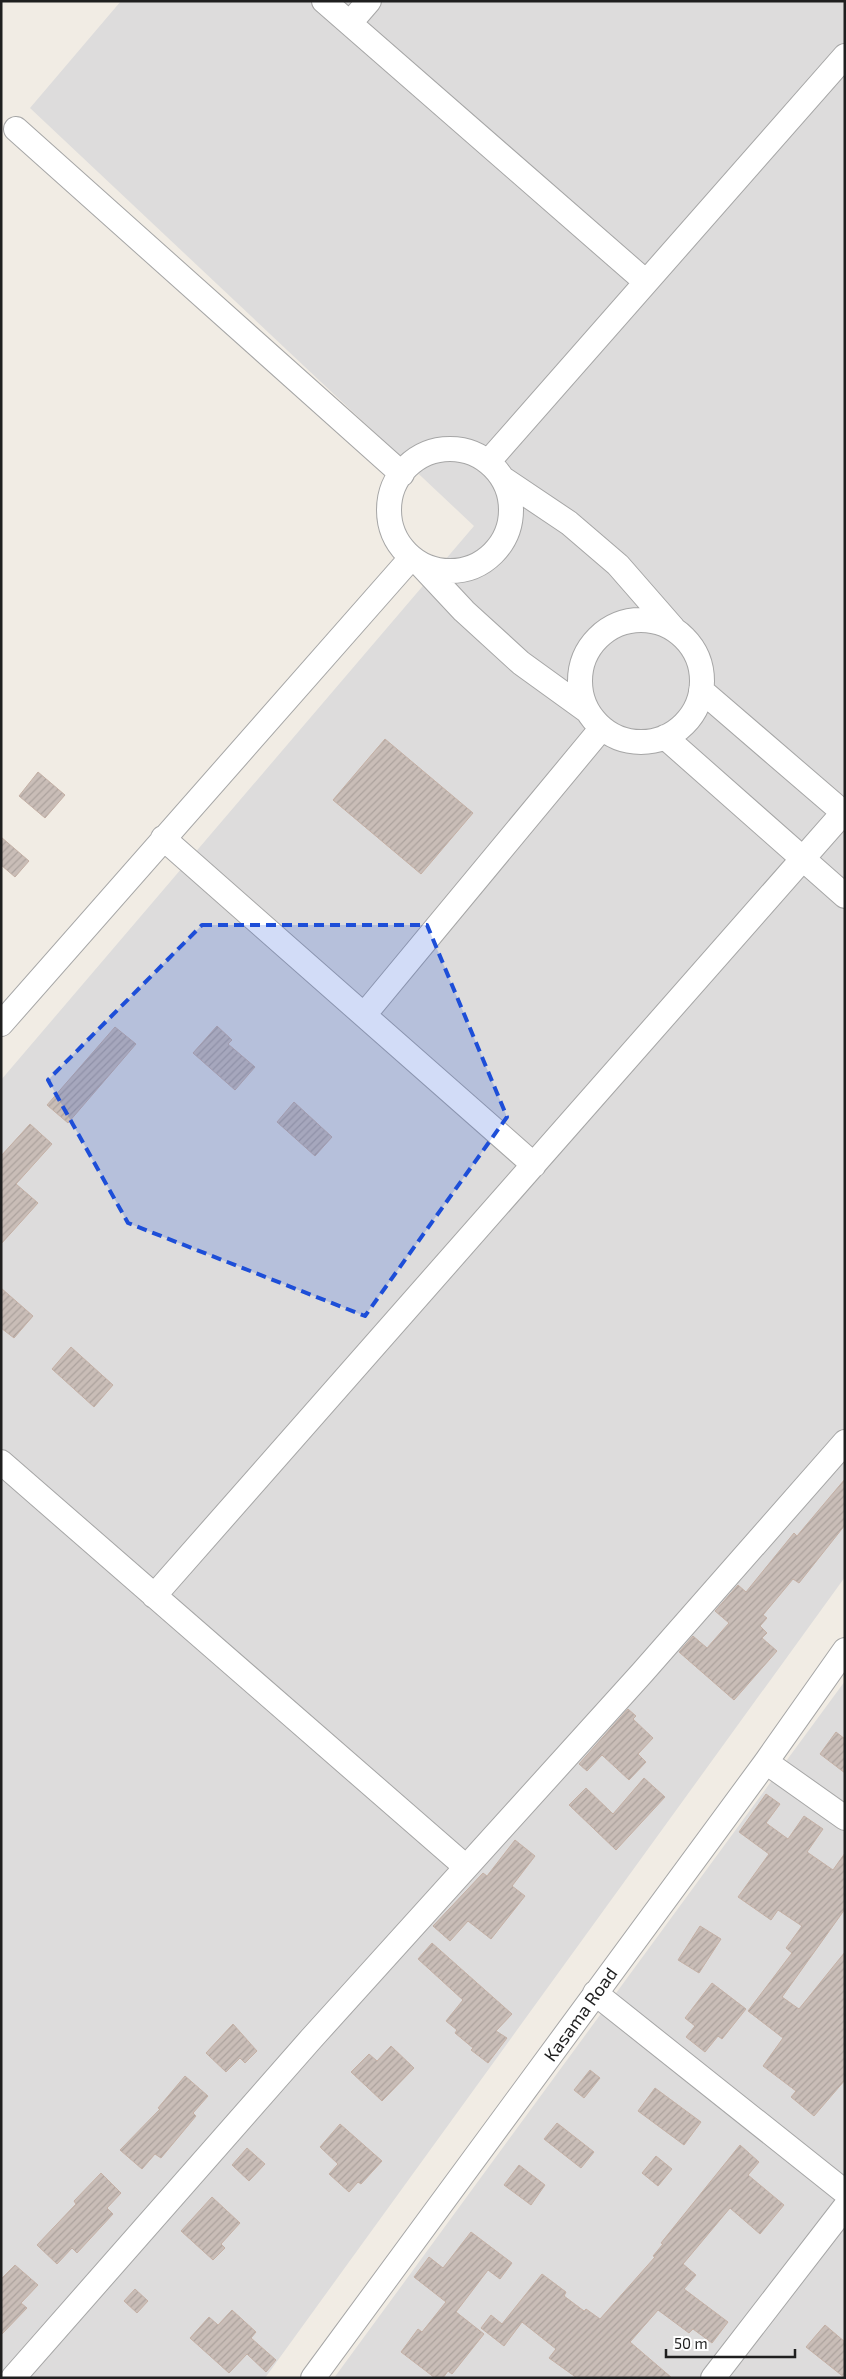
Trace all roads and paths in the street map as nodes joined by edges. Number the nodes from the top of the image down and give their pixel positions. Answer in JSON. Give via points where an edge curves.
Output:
{"nodes":[{"id":1,"x":324,"y":1,"type":"edge"},
{"id":2,"x":369,"y":1,"type":"edge"},
{"id":3,"x":350,"y":24,"type":"junction"},
{"id":4,"x":845,"y":56,"type":"edge"},
{"id":5,"x":16,"y":129,"type":"dead end"},
{"id":6,"x":646,"y":282,"type":"junction"},
{"id":7,"x":489,"y":461,"type":"junction"},
{"id":8,"x":402,"y":474,"type":"junction"},
{"id":9,"x":505,"y":480,"type":"junction"},
{"id":10,"x":416,"y":562,"type":"junction"},
{"id":11,"x":673,"y":628,"type":"junction"},
{"id":12,"x":701,"y":690,"type":"junction"},
{"id":13,"x":586,"y":710,"type":"junction"},
{"id":14,"x":601,"y":729,"type":"junction"},
{"id":15,"x":665,"y":737,"type":"junction"},
{"id":16,"x":844,"y":814,"type":"edge"},
{"id":17,"x":163,"y":838,"type":"junction"},
{"id":18,"x":803,"y":859,"type":"junction"},
{"id":19,"x":845,"y":896,"type":"edge"},
{"id":20,"x":5,"y":1013,"type":"edge"},
{"id":21,"x":364,"y":1015,"type":"junction"},
{"id":22,"x":534,"y":1165,"type":"junction"},
{"id":23,"x":845,"y":1442,"type":"edge"},
{"id":24,"x":1,"y":1462,"type":"edge"},
{"id":25,"x":154,"y":1596,"type":"junction"},
{"id":26,"x":845,"y":1650,"type":"edge"},
{"id":27,"x":766,"y":1762,"type":"junction"},
{"id":28,"x":845,"y":1818,"type":"edge"},
{"id":29,"x":466,"y":1867,"type":"junction"},
{"id":30,"x":595,"y":1994,"type":"junction"},
{"id":31,"x":845,"y":2192,"type":"edge"},
{"id":32,"x":845,"y":2207,"type":"edge"},
{"id":33,"x":12,"y":2378,"type":"edge"},
{"id":34,"x":313,"y":2378,"type":"edge"},
{"id":35,"x":713,"y":2378,"type":"edge"}],
"edges":[{"from":1,"to":3,"type":"street"},
{"from":2,"to":3,"type":"street"},
{"from":3,"to":6,"type":"street"},
{"from":4,"to":6,"type":"street"},
{"from":5,"to":8,"type":"street"},
{"from":6,"to":7,"type":"street"},
{"from":7,"to":8,"type":"street","via":[[468,451],[444,449],[421,457]]},
{"from":7,"to":9,"type":"street"},
{"from":8,"to":10,"type":"street","via":[[391,496],[389,518],[396,541]]},
{"from":9,"to":10,"type":"street","via":[[512,503],[510,521],[504,538],[489,557],[456,572],[432,570]]},
{"from":9,"to":11,"type":"street","via":[[569,523],[618,565]]},
{"from":10,"to":13,"type":"street","via":[[521,663]]},
{"from":10,"to":17,"type":"street"},
{"from":11,"to":12,"type":"street","via":[[697,653],[702,671]]},
{"from":11,"to":13,"type":"street","via":[[637,620],[614,626],[595,641],[580,675],[581,699]]},
{"from":12,"to":15,"type":"street","via":[[698,702],[685,723]]},
{"from":12,"to":16,"type":"street"},
{"from":13,"to":14,"type":"street"},
{"from":14,"to":15,"type":"street","via":[[631,742]]},
{"from":14,"to":21,"type":"street"},
{"from":15,"to":18,"type":"street"},
{"from":16,"to":18,"type":"street"},
{"from":17,"to":20,"type":"street"},
{"from":17,"to":21,"type":"street"},
{"from":18,"to":19,"type":"street"},
{"from":18,"to":22,"type":"street"},
{"from":21,"to":22,"type":"street"},
{"from":22,"to":25,"type":"street"},
{"from":23,"to":29,"type":"street"},
{"from":24,"to":25,"type":"street"},
{"from":25,"to":29,"type":"street"},
{"from":26,"to":27,"type":"street","name":"Kasama Road"},
{"from":27,"to":28,"type":"street"},
{"from":27,"to":30,"type":"street","name":"Kasama Road"},
{"from":29,"to":33,"type":"street"},
{"from":30,"to":31,"type":"street"},
{"from":30,"to":34,"type":"street","name":"Kasama Road"},
{"from":32,"to":35,"type":"street"}]}
